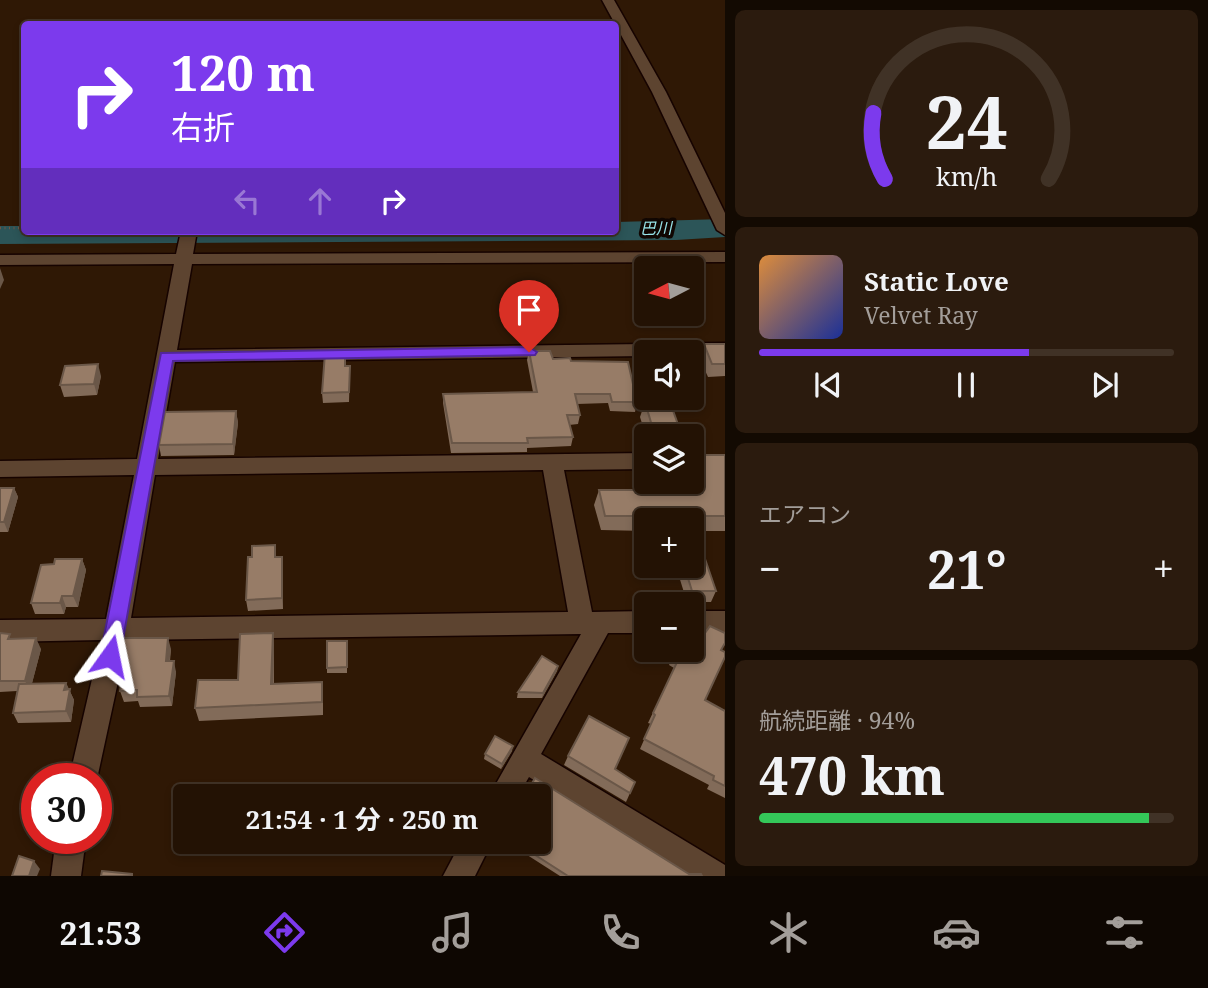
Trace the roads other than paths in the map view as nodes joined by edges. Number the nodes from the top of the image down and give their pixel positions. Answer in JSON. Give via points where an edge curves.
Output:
{"nodes":[{"id":1,"x":608,"y":0,"type":"edge"},
{"id":2,"x":725,"y":230,"type":"edge"},
{"id":3,"x":188,"y":235,"type":"edge"},
{"id":4,"x":725,"y":257,"type":"edge"},
{"id":5,"x":0,"y":260,"type":"edge"},
{"id":6,"x":184,"y":260,"type":"junction"},
{"id":7,"x":725,"y":349,"type":"edge"},
{"id":8,"x":166,"y":356,"type":"junction"},
{"id":9,"x":634,"y":461,"type":"edge"},
{"id":10,"x":552,"y":463,"type":"junction"},
{"id":11,"x":145,"y":467,"type":"junction"},
{"id":12,"x":0,"y":469,"type":"edge"},
{"id":13,"x":591,"y":622,"type":"junction"},
{"id":14,"x":634,"y":622,"type":"edge"},
{"id":15,"x":704,"y":622,"type":"edge"},
{"id":16,"x":725,"y":622,"type":"edge"},
{"id":17,"x":116,"y":631,"type":"junction"},
{"id":18,"x":0,"y":632,"type":"edge"},
{"id":19,"x":524,"y":759,"type":"junction"},
{"id":20,"x":87,"y":763,"type":"edge"},
{"id":21,"x":510,"y":784,"type":"edge"},
{"id":22,"x":69,"y":854,"type":"edge"},
{"id":23,"x":470,"y":854,"type":"edge"},
{"id":24,"x":725,"y":864,"type":"edge"},
{"id":25,"x":66,"y":876,"type":"edge"},
{"id":26,"x":458,"y":876,"type":"edge"},
{"id":27,"x":715,"y":876,"type":"edge"},
{"id":28,"x":720,"y":876,"type":"edge"}],
"edges":[{"from":1,"to":2,"type":"street","via":[[659,92]]},
{"from":3,"to":6,"type":"street"},
{"from":4,"to":6,"type":"street"},
{"from":5,"to":6,"type":"street"},
{"from":6,"to":8,"type":"street"},
{"from":7,"to":8,"type":"street"},
{"from":8,"to":11,"type":"street"},
{"from":9,"to":10,"type":"street"},
{"from":10,"to":11,"type":"street"},
{"from":10,"to":13,"type":"street"},
{"from":11,"to":12,"type":"street"},
{"from":11,"to":17,"type":"street"},
{"from":13,"to":14,"type":"street"},
{"from":13,"to":17,"type":"street"},
{"from":13,"to":19,"type":"street"},
{"from":15,"to":16,"type":"street"},
{"from":17,"to":18,"type":"street"},
{"from":17,"to":20,"type":"street"},
{"from":19,"to":21,"type":"street"},
{"from":19,"to":27,"type":"street"},
{"from":22,"to":25,"type":"street"},
{"from":23,"to":26,"type":"street"},
{"from":24,"to":28,"type":"street"}]}
